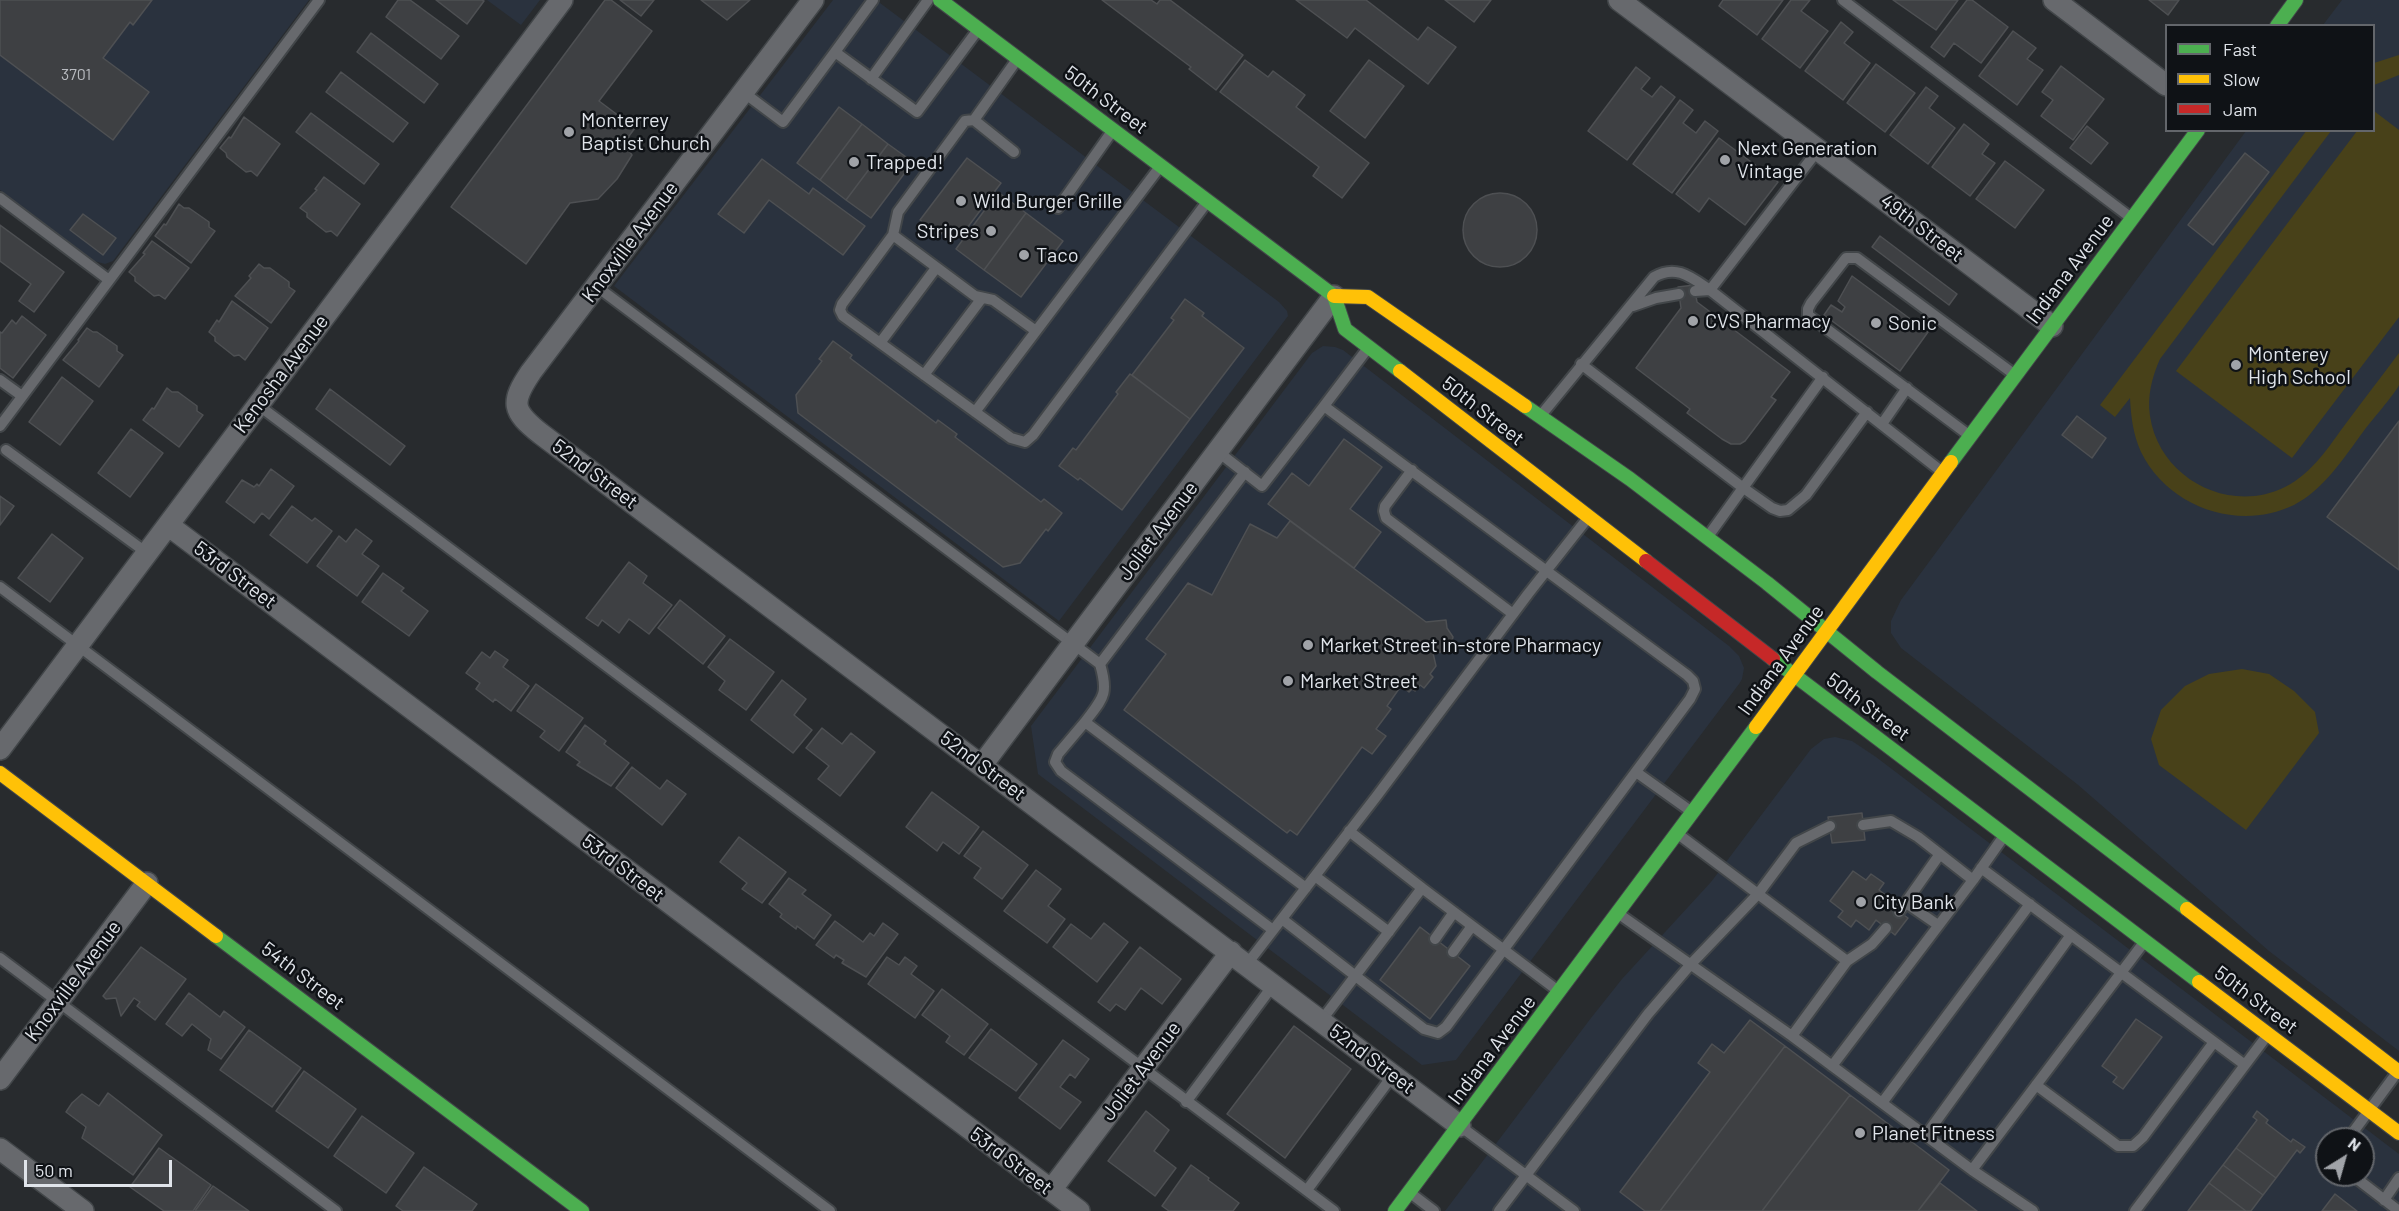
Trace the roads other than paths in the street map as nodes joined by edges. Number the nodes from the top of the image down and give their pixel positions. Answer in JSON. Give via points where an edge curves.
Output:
{"nodes":[{"id":1,"x":320,"y":0,"type":"edge"},
{"id":2,"x":562,"y":0,"type":"edge"},
{"id":3,"x":813,"y":0,"type":"edge"},
{"id":4,"x":873,"y":0,"type":"edge"},
{"id":5,"x":928,"y":0,"type":"edge"},
{"id":6,"x":940,"y":0,"type":"edge"},
{"id":7,"x":1619,"y":0,"type":"edge"},
{"id":8,"x":1843,"y":0,"type":"edge"},
{"id":9,"x":2054,"y":0,"type":"edge"},
{"id":10,"x":2288,"y":5,"type":"edge"},
{"id":11,"x":2278,"y":24,"type":"edge"},
{"id":12,"x":979,"y":29,"type":"junction"},
{"id":13,"x":835,"y":52,"type":"junction"},
{"id":14,"x":1018,"y":58,"type":"junction"},
{"id":15,"x":871,"y":78,"type":"junction"},
{"id":16,"x":2165,"y":84,"type":"edge"},
{"id":17,"x":743,"y":93,"type":"junction"},
{"id":18,"x":974,"y":120,"type":"junction"},
{"id":19,"x":1113,"y":130,"type":"junction"},
{"id":20,"x":2197,"y":132,"type":"edge"},
{"id":21,"x":1818,"y":150,"type":"junction"},
{"id":22,"x":1014,"y":152,"type":"dead end"},
{"id":23,"x":1161,"y":165,"type":"junction"},
{"id":24,"x":0,"y":198,"type":"edge"},
{"id":25,"x":1208,"y":201,"type":"junction"},
{"id":26,"x":1058,"y":208,"type":"dead end"},
{"id":27,"x":2132,"y":219,"type":"junction"},
{"id":28,"x":893,"y":235,"type":"junction"},
{"id":29,"x":936,"y":268,"type":"junction"},
{"id":30,"x":109,"y":280,"type":"junction"},
{"id":31,"x":596,"y":286,"type":"junction"},
{"id":32,"x":1710,"y":290,"type":"junction"},
{"id":33,"x":1695,"y":291,"type":"dead end"},
{"id":34,"x":1679,"y":294,"type":"dead end"},
{"id":35,"x":1334,"y":296,"type":"junction"},
{"id":36,"x":982,"y":298,"type":"junction"},
{"id":37,"x":1631,"y":307,"type":"junction"},
{"id":38,"x":2052,"y":326,"type":"junction"},
{"id":39,"x":1036,"y":331,"type":"junction"},
{"id":40,"x":880,"y":343,"type":"junction"},
{"id":41,"x":1368,"y":347,"type":"junction"},
{"id":42,"x":1581,"y":364,"type":"junction"},
{"id":43,"x":924,"y":375,"type":"junction"},
{"id":44,"x":2015,"y":375,"type":"junction"},
{"id":45,"x":1823,"y":377,"type":"junction"},
{"id":46,"x":0,"y":380,"type":"edge"},
{"id":47,"x":1907,"y":388,"type":"junction"},
{"id":48,"x":22,"y":396,"type":"junction"},
{"id":49,"x":516,"y":400,"type":"joint"},
{"id":50,"x":258,"y":405,"type":"junction"},
{"id":51,"x":1324,"y":406,"type":"junction"},
{"id":52,"x":975,"y":412,"type":"junction"},
{"id":53,"x":1866,"y":412,"type":"junction"},
{"id":54,"x":1540,"y":417,"type":"junction"},
{"id":55,"x":1882,"y":424,"type":"junction"},
{"id":56,"x":0,"y":426,"type":"edge"},
{"id":57,"x":1970,"y":436,"type":"junction"},
{"id":58,"x":6,"y":450,"type":"dead end"},
{"id":59,"x":1217,"y":451,"type":"junction"},
{"id":60,"x":1412,"y":470,"type":"junction"},
{"id":61,"x":1245,"y":472,"type":"junction"},
{"id":62,"x":1943,"y":472,"type":"junction"},
{"id":63,"x":1742,"y":487,"type":"junction"},
{"id":64,"x":1589,"y":517,"type":"junction"},
{"id":65,"x":168,"y":525,"type":"junction"},
{"id":66,"x":1707,"y":537,"type":"junction"},
{"id":67,"x":147,"y":553,"type":"junction"},
{"id":68,"x":1546,"y":570,"type":"junction"},
{"id":69,"x":0,"y":587,"type":"edge"},
{"id":70,"x":1513,"y":614,"type":"junction"},
{"id":71,"x":1826,"y":630,"type":"junction"},
{"id":72,"x":1073,"y":643,"type":"junction"},
{"id":73,"x":77,"y":646,"type":"junction"},
{"id":74,"x":1100,"y":664,"type":"junction"},
{"id":75,"x":1794,"y":675,"type":"junction"},
{"id":76,"x":1084,"y":722,"type":"junction"},
{"id":77,"x":0,"y":749,"type":"edge"},
{"id":78,"x":982,"y":765,"type":"junction"},
{"id":79,"x":1636,"y":772,"type":"junction"},
{"id":80,"x":0,"y":773,"type":"edge"},
{"id":81,"x":1693,"y":813,"type":"junction"},
{"id":82,"x":1863,"y":825,"type":"dead end"},
{"id":83,"x":1830,"y":826,"type":"dead end"},
{"id":84,"x":1349,"y":831,"type":"junction"},
{"id":85,"x":1678,"y":834,"type":"junction"},
{"id":86,"x":2005,"y":836,"type":"junction"},
{"id":87,"x":1940,"y":854,"type":"junction"},
{"id":88,"x":1981,"y":868,"type":"junction"},
{"id":89,"x":1315,"y":876,"type":"junction"},
{"id":90,"x":1973,"y":879,"type":"junction"},
{"id":91,"x":147,"y":883,"type":"junction"},
{"id":92,"x":1306,"y":888,"type":"junction"},
{"id":93,"x":1422,"y":888,"type":"junction"},
{"id":94,"x":1758,"y":894,"type":"junction"},
{"id":95,"x":2030,"y":904,"type":"junction"},
{"id":96,"x":1454,"y":912,"type":"junction"},
{"id":97,"x":1618,"y":913,"type":"junction"},
{"id":98,"x":1282,"y":919,"type":"junction"},
{"id":99,"x":1938,"y":925,"type":"junction"},
{"id":100,"x":1472,"y":926,"type":"junction"},
{"id":101,"x":1886,"y":928,"type":"dead end"},
{"id":102,"x":1273,"y":930,"type":"junction"},
{"id":103,"x":1389,"y":932,"type":"junction"},
{"id":104,"x":2071,"y":935,"type":"junction"},
{"id":105,"x":1435,"y":939,"type":"dead end"},
{"id":106,"x":2145,"y":941,"type":"junction"},
{"id":107,"x":1505,"y":950,"type":"junction"},
{"id":108,"x":1453,"y":952,"type":"dead end"},
{"id":109,"x":0,"y":958,"type":"edge"},
{"id":110,"x":1239,"y":958,"type":"junction"},
{"id":111,"x":1847,"y":961,"type":"junction"},
{"id":112,"x":1691,"y":964,"type":"junction"},
{"id":113,"x":2121,"y":972,"type":"junction"},
{"id":114,"x":1356,"y":975,"type":"junction"},
{"id":115,"x":1274,"y":984,"type":"junction"},
{"id":116,"x":1560,"y":992,"type":"junction"},
{"id":117,"x":58,"y":1002,"type":"junction"},
{"id":118,"x":1412,"y":1005,"type":"dead end"},
{"id":119,"x":1405,"y":1015,"type":"junction"},
{"id":120,"x":1321,"y":1021,"type":"junction"},
{"id":121,"x":2268,"y":1034,"type":"junction"},
{"id":122,"x":1792,"y":1036,"type":"junction"},
{"id":123,"x":2214,"y":1042,"type":"junction"},
{"id":124,"x":2245,"y":1065,"type":"junction"},
{"id":125,"x":1832,"y":1066,"type":"junction"},
{"id":126,"x":1143,"y":1069,"type":"junction"},
{"id":127,"x":2398,"y":1072,"type":"edge"},
{"id":128,"x":1393,"y":1075,"type":"junction"},
{"id":129,"x":0,"y":1079,"type":"edge"},
{"id":130,"x":2036,"y":1085,"type":"junction"},
{"id":131,"x":1186,"y":1102,"type":"junction"},
{"id":132,"x":1882,"y":1102,"type":"junction"},
{"id":133,"x":2369,"y":1110,"type":"junction"},
{"id":134,"x":1460,"y":1126,"type":"junction"},
{"id":135,"x":2357,"y":1127,"type":"edge"},
{"id":136,"x":2399,"y":1132,"type":"edge"},
{"id":137,"x":1926,"y":1135,"type":"junction"},
{"id":138,"x":0,"y":1149,"type":"edge"},
{"id":139,"x":1972,"y":1170,"type":"junction"},
{"id":140,"x":1526,"y":1175,"type":"junction"},
{"id":141,"x":2399,"y":1178,"type":"edge"},
{"id":142,"x":2367,"y":1187,"type":"edge"},
{"id":143,"x":1051,"y":1190,"type":"junction"},
{"id":144,"x":1307,"y":1190,"type":"junction"},
{"id":145,"x":1409,"y":1192,"type":"junction"},
{"id":146,"x":2384,"y":1200,"type":"junction"},
{"id":147,"x":83,"y":1211,"type":"edge"},
{"id":148,"x":336,"y":1211,"type":"edge"},
{"id":149,"x":582,"y":1211,"type":"edge"},
{"id":150,"x":830,"y":1211,"type":"edge"},
{"id":151,"x":1079,"y":1211,"type":"edge"},
{"id":152,"x":1334,"y":1211,"type":"edge"},
{"id":153,"x":1395,"y":1211,"type":"edge"},
{"id":154,"x":1434,"y":1211,"type":"edge"},
{"id":155,"x":1499,"y":1211,"type":"edge"},
{"id":156,"x":1575,"y":1211,"type":"edge"},
{"id":157,"x":2033,"y":1211,"type":"edge"},
{"id":158,"x":2135,"y":1211,"type":"edge"},
{"id":159,"x":2399,"y":1211,"type":"edge"}],
"edges":[{"from":1,"to":30,"type":"lane"},
{"from":2,"to":50,"type":"street","name":"Kenosha Avenue"},
{"from":3,"to":17,"type":"street","name":"Knoxville Avenue"},
{"from":4,"to":13,"type":"lane"},
{"from":5,"to":15,"type":"lane"},
{"from":6,"to":12,"type":"main road","name":"50th Street"},
{"from":7,"to":21,"type":"street","name":"49th Street"},
{"from":8,"to":27,"type":"lane"},
{"from":9,"to":16,"type":"street"},
{"from":10,"to":11,"type":"main road"},
{"from":12,"to":14,"type":"main road","name":"50th Street"},
{"from":12,"to":15,"type":"lane","via":[[917,112]]},
{"from":13,"to":15,"type":"lane"},
{"from":13,"to":17,"type":"lane","via":[[783,122]]},
{"from":14,"to":18,"type":"lane"},
{"from":14,"to":19,"type":"main road","name":"50th Street"},
{"from":17,"to":31,"type":"street","name":"Knoxville Avenue"},
{"from":18,"to":22,"type":"lane"},
{"from":18,"to":28,"type":"lane","via":[[965,121],[898,212]]},
{"from":19,"to":23,"type":"main road","name":"50th Street"},
{"from":19,"to":26,"type":"lane"},
{"from":20,"to":27,"type":"main road","name":"Indiana Avenue"},
{"from":21,"to":32,"type":"lane"},
{"from":21,"to":38,"type":"street","name":"49th Street"},
{"from":23,"to":25,"type":"main road","name":"50th Street"},
{"from":23,"to":39,"type":"lane"},
{"from":24,"to":30,"type":"lane"},
{"from":25,"to":35,"type":"main road","name":"50th Street"},
{"from":25,"to":52,"type":"lane","via":[[1033,435],[1025,442],[1011,438]]},
{"from":27,"to":38,"type":"main road","name":"Indiana Avenue"},
{"from":28,"to":29,"type":"lane"},
{"from":28,"to":40,"type":"lane","via":[[840,310]]},
{"from":29,"to":36,"type":"lane"},
{"from":29,"to":40,"type":"lane"},
{"from":30,"to":48,"type":"lane"},
{"from":31,"to":49,"type":"street","name":"Knoxville Avenue","via":[[531,372]]},
{"from":31,"to":72,"type":"lane"},
{"from":32,"to":33,"type":"lane"},
{"from":32,"to":37,"type":"lane","via":[[1684,272],[1662,273],[1654,277]]},
{"from":32,"to":45,"type":"lane"},
{"from":34,"to":37,"type":"lane","via":[[1656,297]]},
{"from":35,"to":41,"type":"main road","name":"50th Street","via":[[1345,329]]},
{"from":35,"to":54,"type":"main road","name":"50th Street","via":[[1368,297]]},
{"from":35,"to":59,"type":"street","name":"Joliet Avenue"},
{"from":36,"to":39,"type":"lane","via":[[993,300]]},
{"from":36,"to":43,"type":"lane"},
{"from":37,"to":42,"type":"lane"},
{"from":38,"to":44,"type":"main road","name":"Indiana Avenue"},
{"from":39,"to":52,"type":"lane"},
{"from":40,"to":43,"type":"lane"},
{"from":41,"to":51,"type":"lane"},
{"from":41,"to":64,"type":"main road","name":"50th Street"},
{"from":42,"to":54,"type":"lane"},
{"from":42,"to":63,"type":"lane"},
{"from":43,"to":52,"type":"lane"},
{"from":44,"to":47,"type":"lane","via":[[1857,258],[1845,258],[1811,303],[1808,315]]},
{"from":44,"to":57,"type":"main road","name":"Indiana Avenue"},
{"from":45,"to":53,"type":"lane"},
{"from":45,"to":63,"type":"lane"},
{"from":46,"to":48,"type":"lane"},
{"from":47,"to":55,"type":"lane"},
{"from":47,"to":57,"type":"lane"},
{"from":48,"to":56,"type":"lane"},
{"from":49,"to":78,"type":"street","name":"52nd Street","via":[[522,419],[541,434]]},
{"from":50,"to":65,"type":"street","name":"Kenosha Avenue"},
{"from":50,"to":126,"type":"lane"},
{"from":51,"to":60,"type":"lane"},
{"from":51,"to":61,"type":"lane","via":[[1262,486]]},
{"from":53,"to":55,"type":"lane"},
{"from":53,"to":63,"type":"lane","via":[[1806,495],[1788,510],[1772,508]]},
{"from":54,"to":66,"type":"main road","name":"50th Street"},
{"from":55,"to":62,"type":"lane"},
{"from":57,"to":62,"type":"main road","name":"Indiana Avenue"},
{"from":58,"to":67,"type":"lane"},
{"from":59,"to":61,"type":"lane"},
{"from":59,"to":72,"type":"street","name":"Joliet Avenue"},
{"from":60,"to":68,"type":"lane"},
{"from":60,"to":70,"type":"lane","via":[[1385,506],[1386,518]]},
{"from":61,"to":74,"type":"lane"},
{"from":62,"to":71,"type":"main road","name":"Indiana Avenue"},
{"from":63,"to":66,"type":"lane"},
{"from":64,"to":68,"type":"lane"},
{"from":64,"to":75,"type":"main road","name":"50th Street"},
{"from":65,"to":67,"type":"street","name":"Kenosha Avenue"},
{"from":65,"to":143,"type":"street","name":"53rd Street"},
{"from":66,"to":71,"type":"main road","name":"50th Street"},
{"from":67,"to":73,"type":"street","name":"Kenosha Avenue"},
{"from":68,"to":70,"type":"lane"},
{"from":68,"to":79,"type":"lane","via":[[1693,681],[1695,689],[1690,699]]},
{"from":69,"to":73,"type":"lane"},
{"from":70,"to":84,"type":"lane"},
{"from":71,"to":75,"type":"main road","name":"Indiana Avenue"},
{"from":71,"to":127,"type":"main road","name":"50th Street"},
{"from":72,"to":74,"type":"lane"},
{"from":72,"to":78,"type":"street","name":"Joliet Avenue"},
{"from":73,"to":77,"type":"street","name":"Kenosha Avenue"},
{"from":73,"to":150,"type":"lane"},
{"from":74,"to":76,"type":"lane","via":[[1105,680],[1103,698]]},
{"from":75,"to":81,"type":"main road","name":"Indiana Avenue"},
{"from":75,"to":86,"type":"main road","name":"50th Street"},
{"from":76,"to":92,"type":"lane"},
{"from":76,"to":102,"type":"lane","via":[[1058,754],[1055,762],[1060,771]]},
{"from":78,"to":110,"type":"street","name":"52nd Street"},
{"from":79,"to":81,"type":"lane"},
{"from":79,"to":107,"type":"lane"},
{"from":80,"to":91,"type":"main road","name":"54th Street"},
{"from":81,"to":85,"type":"main road","name":"Indiana Avenue"},
{"from":82,"to":87,"type":"lane","via":[[1891,821]]},
{"from":83,"to":94,"type":"lane","via":[[1796,843]]},
{"from":84,"to":89,"type":"lane"},
{"from":84,"to":93,"type":"lane"},
{"from":85,"to":94,"type":"lane"},
{"from":85,"to":97,"type":"main road","name":"Indiana Avenue"},
{"from":86,"to":88,"type":"lane"},
{"from":86,"to":106,"type":"main road","name":"50th Street"},
{"from":87,"to":90,"type":"lane"},
{"from":87,"to":99,"type":"lane","via":[[1903,907]]},
{"from":88,"to":90,"type":"lane"},
{"from":88,"to":95,"type":"lane"},
{"from":89,"to":92,"type":"lane"},
{"from":89,"to":103,"type":"lane"},
{"from":90,"to":99,"type":"lane"},
{"from":91,"to":117,"type":"street","name":"Knoxville Avenue"},
{"from":91,"to":149,"type":"main road","name":"54th Street"},
{"from":92,"to":98,"type":"lane"},
{"from":93,"to":96,"type":"lane"},
{"from":93,"to":103,"type":"lane"},
{"from":94,"to":111,"type":"lane"},
{"from":94,"to":112,"type":"lane"},
{"from":95,"to":104,"type":"lane"},
{"from":95,"to":132,"type":"lane"},
{"from":96,"to":100,"type":"lane"},
{"from":96,"to":105,"type":"lane"},
{"from":97,"to":112,"type":"lane"},
{"from":97,"to":116,"type":"main road","name":"Indiana Avenue"},
{"from":98,"to":102,"type":"lane"},
{"from":98,"to":114,"type":"lane"},
{"from":99,"to":125,"type":"lane"},
{"from":100,"to":107,"type":"lane"},
{"from":100,"to":108,"type":"lane"},
{"from":101,"to":111,"type":"lane","via":[[1872,944]]},
{"from":102,"to":110,"type":"lane"},
{"from":103,"to":114,"type":"lane"},
{"from":104,"to":113,"type":"lane"},
{"from":104,"to":137,"type":"lane"},
{"from":106,"to":113,"type":"lane"},
{"from":106,"to":121,"type":"main road","name":"50th Street"},
{"from":107,"to":116,"type":"lane"},
{"from":107,"to":119,"type":"lane","via":[[1438,1033],[1424,1029]]},
{"from":109,"to":117,"type":"lane"},
{"from":110,"to":115,"type":"street","name":"52nd Street"},
{"from":110,"to":126,"type":"street","name":"Joliet Avenue"},
{"from":111,"to":122,"type":"lane"},
{"from":112,"to":122,"type":"lane"},
{"from":112,"to":140,"type":"lane","via":[[1648,1014]]},
{"from":113,"to":123,"type":"lane"},
{"from":113,"to":130,"type":"lane"},
{"from":114,"to":119,"type":"lane","via":[[1392,996]]},
{"from":114,"to":120,"type":"lane"},
{"from":115,"to":120,"type":"street","name":"52nd Street"},
{"from":115,"to":131,"type":"lane"},
{"from":116,"to":134,"type":"main road","name":"Indiana Avenue"},
{"from":117,"to":129,"type":"street","name":"Knoxville Avenue"},
{"from":117,"to":148,"type":"lane"},
{"from":118,"to":119,"type":"lane"},
{"from":120,"to":128,"type":"street","name":"52nd Street"},
{"from":121,"to":124,"type":"lane"},
{"from":121,"to":133,"type":"main road","name":"50th Street"},
{"from":122,"to":125,"type":"lane"},
{"from":123,"to":124,"type":"lane"},
{"from":123,"to":130,"type":"lane","via":[[2133,1146],[2118,1146]]},
{"from":124,"to":158,"type":"lane"},
{"from":125,"to":132,"type":"lane"},
{"from":126,"to":131,"type":"lane"},
{"from":126,"to":143,"type":"street","name":"Joliet Avenue"},
{"from":127,"to":133,"type":"lane"},
{"from":128,"to":134,"type":"street","name":"52nd Street"},
{"from":128,"to":144,"type":"lane"},
{"from":130,"to":139,"type":"lane"},
{"from":131,"to":144,"type":"lane"},
{"from":132,"to":137,"type":"lane"},
{"from":133,"to":135,"type":"lane"},
{"from":133,"to":136,"type":"main road","name":"50th Street"},
{"from":134,"to":140,"type":"lane"},
{"from":134,"to":145,"type":"main road","name":"Indiana Avenue"},
{"from":137,"to":139,"type":"lane"},
{"from":138,"to":147,"type":"street"},
{"from":139,"to":157,"type":"lane"},
{"from":140,"to":155,"type":"lane"},
{"from":140,"to":156,"type":"lane"},
{"from":141,"to":146,"type":"lane"},
{"from":142,"to":146,"type":"lane"},
{"from":143,"to":151,"type":"street","name":"53rd Street"},
{"from":144,"to":152,"type":"lane"},
{"from":145,"to":153,"type":"main road","name":"Indiana Avenue"},
{"from":145,"to":154,"type":"lane"},
{"from":146,"to":159,"type":"lane"}]}
